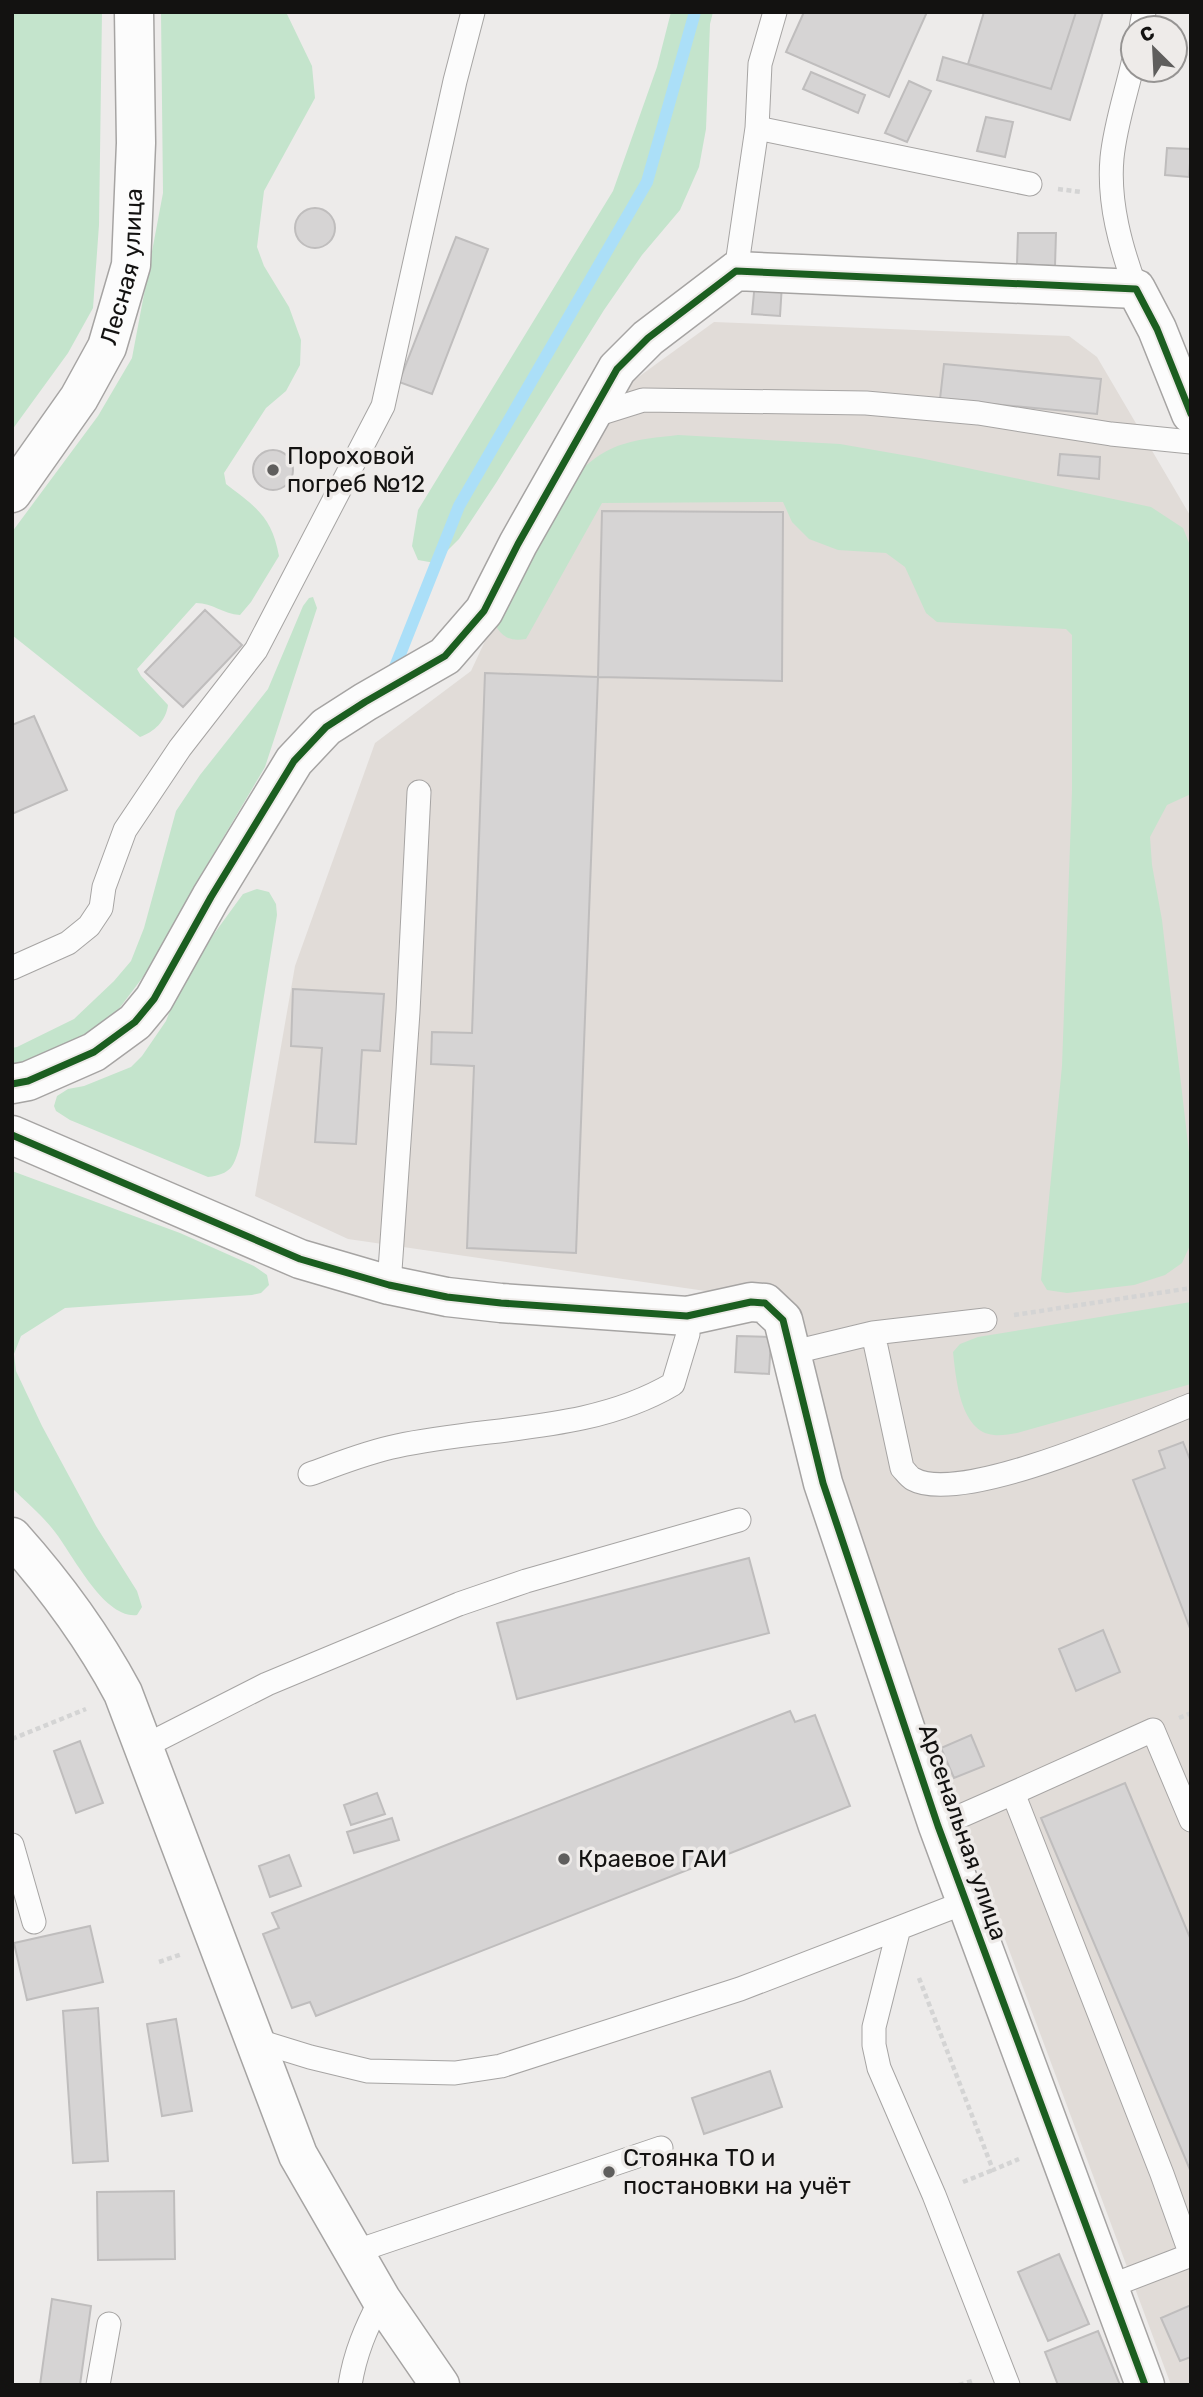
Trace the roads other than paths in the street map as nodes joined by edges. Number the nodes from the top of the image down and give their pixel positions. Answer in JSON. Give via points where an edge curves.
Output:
{"nodes":[{"id":1,"x":134,"y":12,"type":"edge"},
{"id":2,"x":473,"y":12,"type":"edge"},
{"id":3,"x":775,"y":12,"type":"edge"},
{"id":4,"x":1128,"y":84,"type":"edge"},
{"id":5,"x":757,"y":128,"type":"junction"},
{"id":6,"x":1030,"y":184,"type":"dead end"},
{"id":7,"x":736,"y":271,"type":"junction"},
{"id":8,"x":1136,"y":289,"type":"junction"},
{"id":9,"x":1191,"y":414,"type":"edge"},
{"id":10,"x":592,"y":416,"type":"junction"},
{"id":11,"x":1191,"y":442,"type":"edge"},
{"id":12,"x":12,"y":493,"type":"edge"},
{"id":13,"x":419,"y":792,"type":"dead end"},
{"id":14,"x":12,"y":968,"type":"edge"},
{"id":15,"x":12,"y":1084,"type":"edge"},
{"id":16,"x":12,"y":1135,"type":"edge"},
{"id":17,"x":389,"y":1285,"type":"junction"},
{"id":18,"x":687,"y":1316,"type":"junction"},
{"id":19,"x":985,"y":1320,"type":"road end"},
{"id":20,"x":873,"y":1333,"type":"junction"},
{"id":21,"x":790,"y":1353,"type":"junction"},
{"id":22,"x":1191,"y":1405,"type":"edge"},
{"id":23,"x":310,"y":1474,"type":"dead end"},
{"id":24,"x":739,"y":1520,"type":"dead end"},
{"id":25,"x":12,"y":1537,"type":"edge"},
{"id":26,"x":145,"y":1746,"type":"junction"},
{"id":27,"x":1013,"y":1793,"type":"junction"},
{"id":28,"x":1191,"y":1819,"type":"edge"},
{"id":29,"x":938,"y":1826,"type":"junction"},
{"id":30,"x":12,"y":1845,"type":"edge"},
{"id":31,"x":966,"y":1902,"type":"junction"},
{"id":32,"x":34,"y":1922,"type":"dead end"},
{"id":33,"x":899,"y":1928,"type":"junction"},
{"id":34,"x":255,"y":2040,"type":"junction"},
{"id":35,"x":661,"y":2148,"type":"dead end"},
{"id":36,"x":354,"y":2252,"type":"junction"},
{"id":37,"x":1191,"y":2255,"type":"edge"},
{"id":38,"x":1108,"y":2287,"type":"junction"},
{"id":39,"x":381,"y":2299,"type":"junction"},
{"id":40,"x":109,"y":2324,"type":"dead end"},
{"id":41,"x":98,"y":2385,"type":"edge"},
{"id":42,"x":349,"y":2385,"type":"edge"},
{"id":43,"x":440,"y":2385,"type":"edge"},
{"id":44,"x":1008,"y":2385,"type":"edge"},
{"id":45,"x":1145,"y":2385,"type":"edge"}],
"edges":[{"from":1,"to":12,"type":"street","name":"Лесная улица","via":[[136,143],[131,265],[107,347],[79,398]]},
{"from":2,"to":14,"type":"lane","via":[[383,406],[256,650],[180,748],[125,830],[101,908],[89,926],[68,943]]},
{"from":3,"to":5,"type":"lane","via":[[760,64]]},
{"from":4,"to":8,"type":"lane","via":[[1112,158],[1113,197],[1122,252]]},
{"from":5,"to":6,"type":"lane"},
{"from":5,"to":7,"type":"lane"},
{"from":7,"to":8,"type":"street"},
{"from":7,"to":10,"type":"street","via":[[648,338],[617,369]]},
{"from":8,"to":9,"type":"street"},
{"from":10,"to":11,"type":"lane","via":[[643,400],[866,403]]},
{"from":10,"to":15,"type":"street","via":[[484,611],[445,656],[326,727],[294,761],[155,999],[135,1022],[94,1052]]},
{"from":13,"to":17,"type":"lane"},
{"from":16,"to":17,"type":"street","via":[[300,1259]]},
{"from":17,"to":18,"type":"street","via":[[501,1303]]},
{"from":18,"to":21,"type":"street","name":"Арсенальная улица","via":[[765,1303],[783,1320]]},
{"from":18,"to":23,"type":"lane","via":[[688,1334],[673,1384],[654,1396],[561,1423],[394,1446]]},
{"from":19,"to":20,"type":"lane"},
{"from":20,"to":21,"type":"lane"},
{"from":20,"to":22,"type":"lane","via":[[902,1468],[913,1479],[935,1485],[958,1485],[1041,1464]]},
{"from":21,"to":29,"type":"street","name":"Арсенальная улица","via":[[823,1483]]},
{"from":24,"to":26,"type":"lane","via":[[459,1604],[267,1684]]},
{"from":25,"to":26,"type":"street","via":[[100,1651]]},
{"from":26,"to":34,"type":"street"},
{"from":27,"to":28,"type":"lane","via":[[1153,1730]]},
{"from":27,"to":29,"type":"lane"},
{"from":27,"to":37,"type":"lane"},
{"from":29,"to":31,"type":"street","name":"Арсенальная улица"},
{"from":30,"to":32,"type":"lane"},
{"from":31,"to":33,"type":"lane"},
{"from":31,"to":38,"type":"street","name":"Арсенальная улица"},
{"from":33,"to":34,"type":"lane","via":[[740,1989],[500,2066],[455,2073],[368,2071]]},
{"from":33,"to":44,"type":"lane","via":[[876,2016],[874,2045],[879,2068]]},
{"from":34,"to":36,"type":"street","via":[[298,2155]]},
{"from":35,"to":36,"type":"lane"},
{"from":36,"to":39,"type":"street"},
{"from":37,"to":38,"type":"lane"},
{"from":38,"to":45,"type":"street","name":"Арсенальная улица"},
{"from":39,"to":42,"type":"lane","via":[[359,2345]]},
{"from":39,"to":43,"type":"street"},
{"from":40,"to":41,"type":"lane"}]}
